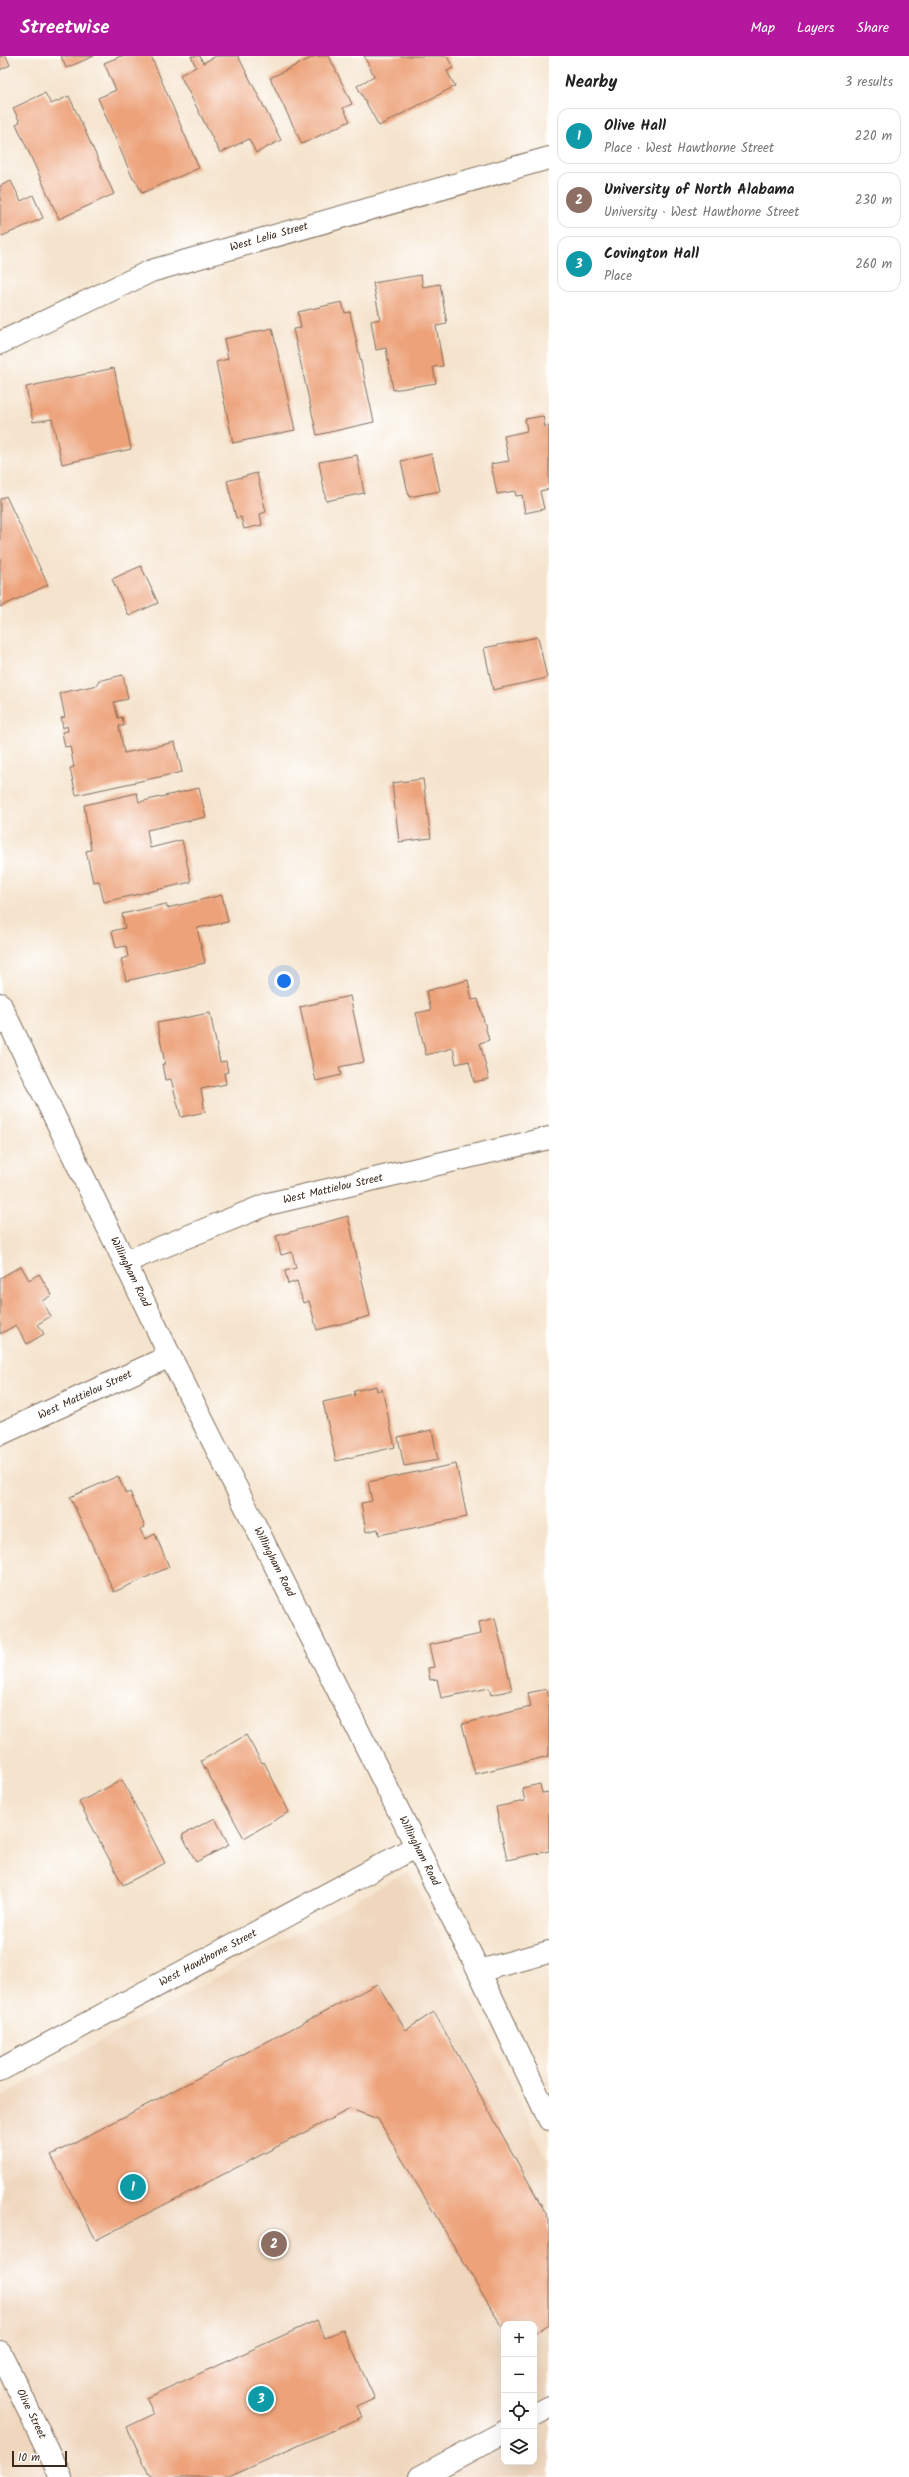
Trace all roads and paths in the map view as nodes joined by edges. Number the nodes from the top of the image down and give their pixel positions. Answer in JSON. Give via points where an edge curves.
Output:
{"nodes":[{"id":1,"x":549,"y":158,"type":"edge"},
{"id":2,"x":0,"y":343,"type":"edge"},
{"id":3,"x":0,"y":1004,"type":"edge"},
{"id":4,"x":549,"y":1138,"type":"edge"},
{"id":5,"x":125,"y":1262,"type":"junction"},
{"id":6,"x":170,"y":1356,"type":"junction"},
{"id":7,"x":0,"y":1434,"type":"edge"},
{"id":8,"x":417,"y":1846,"type":"junction"},
{"id":9,"x":549,"y":1952,"type":"edge"},
{"id":10,"x":479,"y":1971,"type":"junction"},
{"id":11,"x":0,"y":2070,"type":"edge"},
{"id":12,"x":549,"y":2119,"type":"edge"},
{"id":13,"x":0,"y":2352,"type":"edge"},
{"id":14,"x":549,"y":2407,"type":"edge"},
{"id":15,"x":537,"y":2413,"type":"edge"},
{"id":16,"x":501,"y":2434,"type":"edge"},
{"id":17,"x":61,"y":2477,"type":"edge"},
{"id":18,"x":420,"y":2477,"type":"edge"}],
"edges":[{"from":1,"to":2,"type":"street","name":"West Lelia Street","via":[[151,271]]},
{"from":3,"to":5,"type":"street","name":"Willingham Road"},
{"from":4,"to":5,"type":"street","name":"West Mattielou Street","via":[[268,1204]]},
{"from":5,"to":6,"type":"street","name":"Willingham Road"},
{"from":6,"to":7,"type":"street","name":"West Mattielou Street"},
{"from":6,"to":8,"type":"street","name":"Willingham Road"},
{"from":8,"to":10,"type":"street","name":"Willingham Road"},
{"from":8,"to":11,"type":"street","name":"West Hawthorne Street"},
{"from":9,"to":10,"type":"street"},
{"from":10,"to":12,"type":"street","name":"Willingham Road"},
{"from":13,"to":17,"type":"street","name":"Olive Street"},
{"from":14,"to":15,"type":"street"},
{"from":16,"to":18,"type":"street"}]}
